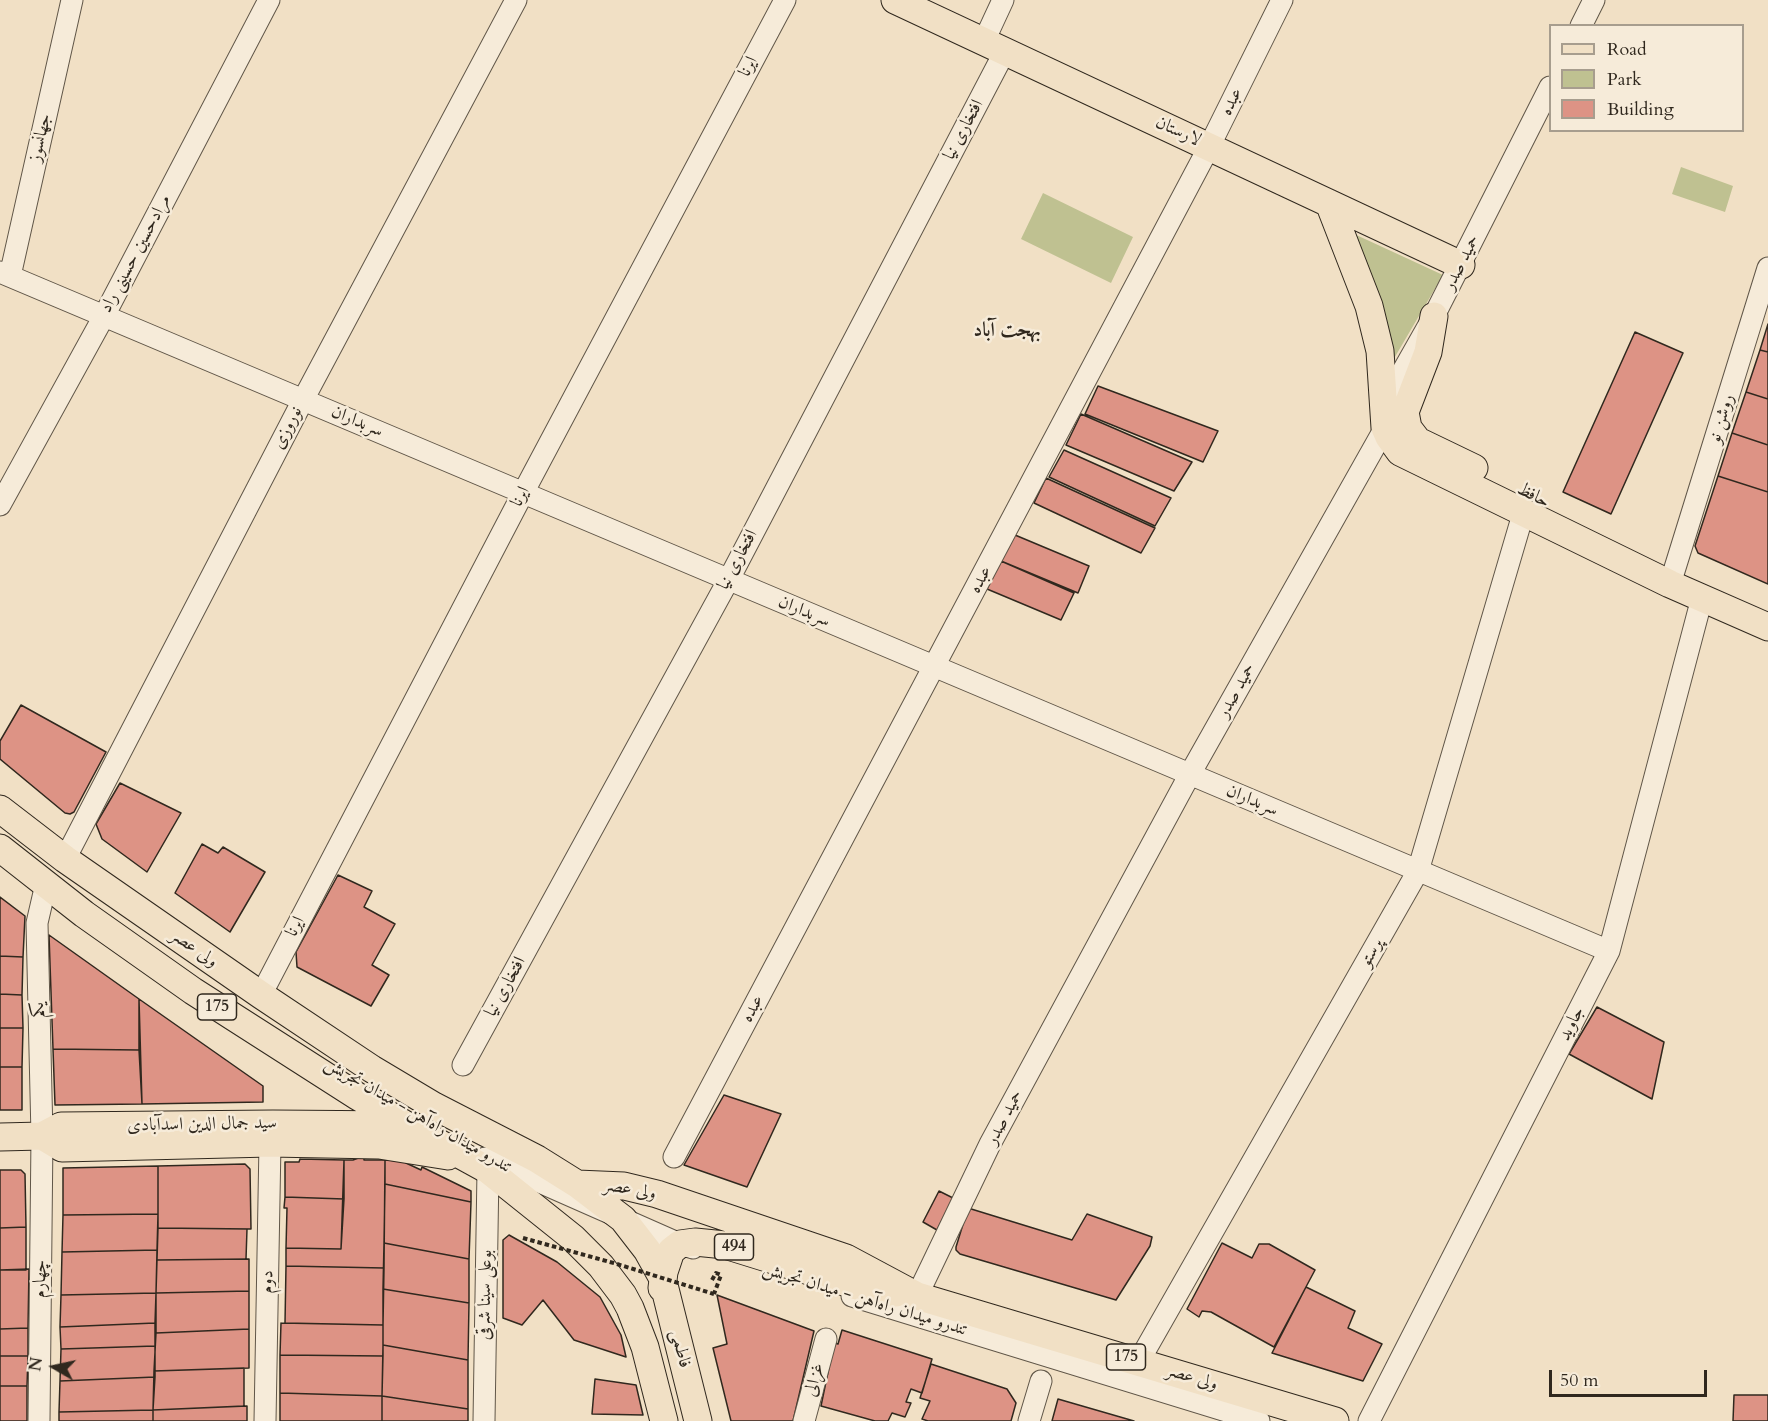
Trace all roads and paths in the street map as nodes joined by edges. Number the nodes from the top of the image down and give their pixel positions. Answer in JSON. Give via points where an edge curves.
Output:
{"nodes":[{"id":1,"x":72,"y":0,"type":"edge"},
{"id":2,"x":269,"y":0,"type":"edge"},
{"id":3,"x":516,"y":0,"type":"edge"},
{"id":4,"x":785,"y":0,"type":"edge"},
{"id":5,"x":895,"y":0,"type":"edge"},
{"id":6,"x":1003,"y":0,"type":"edge"},
{"id":7,"x":1282,"y":0,"type":"edge"},
{"id":8,"x":1594,"y":0,"type":"edge"},
{"id":9,"x":1582,"y":24,"type":"edge"},
{"id":10,"x":994,"y":46,"type":"junction"},
{"id":11,"x":1549,"y":91,"type":"edge"},
{"id":12,"x":1209,"y":147,"type":"junction"},
{"id":13,"x":1329,"y":203,"type":"junction"},
{"id":14,"x":1461,"y":265,"type":"junction"},
{"id":15,"x":1768,"y":268,"type":"edge"},
{"id":16,"x":5,"y":274,"type":"edge"},
{"id":17,"x":104,"y":316,"type":"junction"},
{"id":18,"x":1434,"y":316,"type":"junction"},
{"id":19,"x":303,"y":400,"type":"junction"},
{"id":20,"x":1385,"y":428,"type":"junction"},
{"id":21,"x":523,"y":493,"type":"junction"},
{"id":22,"x":1527,"y":502,"type":"junction"},
{"id":23,"x":0,"y":505,"type":"edge"},
{"id":24,"x":1673,"y":577,"type":"junction"},
{"id":25,"x":729,"y":579,"type":"junction"},
{"id":26,"x":1704,"y":591,"type":"junction"},
{"id":27,"x":1768,"y":607,"type":"edge"},
{"id":28,"x":1768,"y":627,"type":"edge"},
{"id":29,"x":935,"y":667,"type":"junction"},
{"id":30,"x":1190,"y":774,"type":"junction"},
{"id":31,"x":0,"y":809,"type":"edge"},
{"id":32,"x":0,"y":840,"type":"edge"},
{"id":33,"x":0,"y":848,"type":"edge"},
{"id":34,"x":65,"y":859,"type":"junction"},
{"id":35,"x":1418,"y":871,"type":"junction"},
{"id":36,"x":46,"y":884,"type":"junction"},
{"id":37,"x":1609,"y":951,"type":"junction"},
{"id":38,"x":261,"y":995,"type":"junction"},
{"id":39,"x":463,"y":1065,"type":"dead end"},
{"id":40,"x":340,"y":1084,"type":"junction"},
{"id":41,"x":420,"y":1117,"type":"junction"},
{"id":42,"x":347,"y":1124,"type":"junction"},
{"id":43,"x":42,"y":1136,"type":"junction"},
{"id":44,"x":0,"y":1137,"type":"edge"},
{"id":45,"x":270,"y":1143,"type":"junction"},
{"id":46,"x":674,"y":1157,"type":"dead end"},
{"id":47,"x":488,"y":1170,"type":"junction"},
{"id":48,"x":577,"y":1184,"type":"junction"},
{"id":49,"x":623,"y":1220,"type":"junction"},
{"id":50,"x":523,"y":1238,"type":"dead end"},
{"id":51,"x":680,"y":1244,"type":"junction"},
{"id":52,"x":663,"y":1278,"type":"junction"},
{"id":53,"x":712,"y":1280,"type":"dead end"},
{"id":54,"x":917,"y":1296,"type":"junction"},
{"id":55,"x":826,"y":1339,"type":"dead end"},
{"id":56,"x":1139,"y":1361,"type":"junction"},
{"id":57,"x":653,"y":1373,"type":"junction"},
{"id":58,"x":1041,"y":1381,"type":"dead end"},
{"id":59,"x":1270,"y":1415,"type":"edge"},
{"id":60,"x":39,"y":1421,"type":"edge"},
{"id":61,"x":265,"y":1421,"type":"edge"},
{"id":62,"x":484,"y":1421,"type":"edge"},
{"id":63,"x":664,"y":1421,"type":"edge"},
{"id":64,"x":699,"y":1421,"type":"edge"},
{"id":65,"x":804,"y":1421,"type":"edge"},
{"id":66,"x":1029,"y":1421,"type":"edge"},
{"id":67,"x":1335,"y":1421,"type":"edge"},
{"id":68,"x":1369,"y":1421,"type":"edge"}],
"edges":[{"from":1,"to":16,"type":"street","name":"جهانسوز"},
{"from":2,"to":17,"type":"street","name":"مرادحسین حسینی راد"},
{"from":3,"to":19,"type":"street","name":"نوروزی"},
{"from":4,"to":21,"type":"street","name":"ايرنا"},
{"from":5,"to":10,"type":"main road","name":"لارستان"},
{"from":6,"to":10,"type":"street","name":"افتخاری نیا"},
{"from":7,"to":12,"type":"street","name":"عبده"},
{"from":8,"to":9,"type":"street"},
{"from":10,"to":12,"type":"main road","name":"لارستان"},
{"from":10,"to":25,"type":"street","name":"افتخاری نیا"},
{"from":11,"to":14,"type":"street","name":"حمید صدر"},
{"from":12,"to":13,"type":"main road","name":"لارستان"},
{"from":12,"to":29,"type":"street","name":"عبده"},
{"from":13,"to":14,"type":"main road","name":"لارستان"},
{"from":13,"to":20,"type":"main road","via":[[1369,306],[1382,370]]},
{"from":14,"to":18,"type":"street","name":"حمید صدر"},
{"from":15,"to":24,"type":"street","name":"روشن نو"},
{"from":16,"to":17,"type":"street","name":"سربداران"},
{"from":17,"to":19,"type":"street","name":"سربداران"},
{"from":17,"to":23,"type":"street","name":"مرادحسین حسینی راد"},
{"from":18,"to":20,"type":"street","name":"حمید صدر","via":[[1388,398]]},
{"from":18,"to":22,"type":"main road","name":"حافظ","via":[[1428,352],[1405,412],[1408,428],[1418,441]]},
{"from":19,"to":21,"type":"street","name":"سربداران"},
{"from":19,"to":34,"type":"street","name":"نوروزی"},
{"from":20,"to":22,"type":"main road","name":"حافظ","via":[[1394,445],[1407,457]]},
{"from":20,"to":30,"type":"street","name":"حمید صدر"},
{"from":21,"to":25,"type":"street","name":"سربداران"},
{"from":21,"to":38,"type":"street","name":"ايرنا"},
{"from":22,"to":24,"type":"main road","name":"حافظ"},
{"from":22,"to":35,"type":"street","name":"پرستو"},
{"from":24,"to":26,"type":"main road","name":"حافظ"},
{"from":25,"to":29,"type":"street","name":"سربداران"},
{"from":25,"to":39,"type":"street","name":"افتخاری نیا"},
{"from":26,"to":27,"type":"main road","name":"حافظ"},
{"from":26,"to":28,"type":"main road","name":"حافظ"},
{"from":26,"to":37,"type":"street","name":"جاوید"},
{"from":29,"to":30,"type":"street","name":"سربداران"},
{"from":29,"to":46,"type":"street","name":"عبده"},
{"from":30,"to":35,"type":"street","name":"سربداران"},
{"from":30,"to":54,"type":"street","name":"حمید صدر","via":[[990,1144]]},
{"from":31,"to":34,"type":"main road","name":"ولی عصر","number":"175"},
{"from":32,"to":41,"type":"street","name":"تندرو میدان راه‌آهن - میدان تجریش","via":[[235,1006]]},
{"from":33,"to":36,"type":"main road","name":"ولی عصر","number":"175"},
{"from":34,"to":38,"type":"main road","name":"ولی عصر","number":"175"},
{"from":35,"to":37,"type":"street","name":"سربداران"},
{"from":35,"to":56,"type":"street","name":"پرستو"},
{"from":36,"to":40,"type":"main road","name":"ولی عصر","number":"175","via":[[193,991]]},
{"from":36,"to":43,"type":"street","name":"یکم","via":[[37,923]]},
{"from":37,"to":68,"type":"street","name":"جاوید"},
{"from":38,"to":41,"type":"main road","name":"ولی عصر","number":"175","via":[[372,1068]]},
{"from":40,"to":41,"type":"main road","name":"ولی عصر","number":"175"},
{"from":40,"to":42,"type":"main road","via":[[357,1106],[356,1115]]},
{"from":41,"to":42,"type":"main road","name":"سید جمال الدین اسدآبادی"},
{"from":41,"to":47,"type":"main road","name":"ولی عصر","number":"175"},
{"from":41,"to":48,"type":"main road","name":"ولی عصر","number":"175","via":[[537,1159]]},
{"from":41,"to":49,"type":"street","name":"تندرو میدان راه‌آهن - میدان تجریش","via":[[493,1162]]},
{"from":42,"to":43,"type":"main road","name":"سید جمال الدین اسدآبادی","via":[[62,1126]]},
{"from":43,"to":44,"type":"main road","name":"سید جمال الدین اسدآبادی"},
{"from":43,"to":45,"type":"main road","via":[[62,1148]]},
{"from":43,"to":60,"type":"street","name":"چهارم"},
{"from":45,"to":47,"type":"main road","via":[[413,1149],[443,1154]]},
{"from":45,"to":61,"type":"street","name":"دوم"},
{"from":47,"to":57,"type":"main road","name":"ولی عصر","number":"175","via":[[573,1238],[601,1266],[630,1308]]},
{"from":47,"to":62,"type":"street","name":"بوعلی سینا شرقی"},
{"from":48,"to":49,"type":"main road","name":"فاطمی"},
{"from":48,"to":54,"type":"main road","name":"ولی عصر","number":"175","via":[[624,1186],[657,1194],[846,1258]]},
{"from":49,"to":51,"type":"street","name":"تندرو میدان راه‌آهن - میدان تجریش"},
{"from":49,"to":52,"type":"main road","name":"فاطمی"},
{"from":50,"to":53,"type":"path","bridge":true,"via":[[714,1294],[721,1275],[716,1273]]},
{"from":51,"to":52,"type":"main road","via":[[667,1258]]},
{"from":51,"to":54,"type":"main road","number":"494","via":[[725,1245],[867,1289]]},
{"from":51,"to":59,"type":"street","name":"تندرو میدان راه‌آهن - میدان تجریش"},
{"from":52,"to":57,"type":"main road"},
{"from":52,"to":64,"type":"main road","name":"فاطمی"},
{"from":54,"to":56,"type":"main road","name":"ولی عصر","number":"175"},
{"from":55,"to":65,"type":"street","name":"غزالی"},
{"from":56,"to":59,"type":"main road","name":"ولی عصر","number":"175"},
{"from":57,"to":63,"type":"main road","name":"فاطمی"},
{"from":58,"to":66,"type":"street"},
{"from":59,"to":67,"type":"main road","name":"ولی عصر","number":"175"}]}
